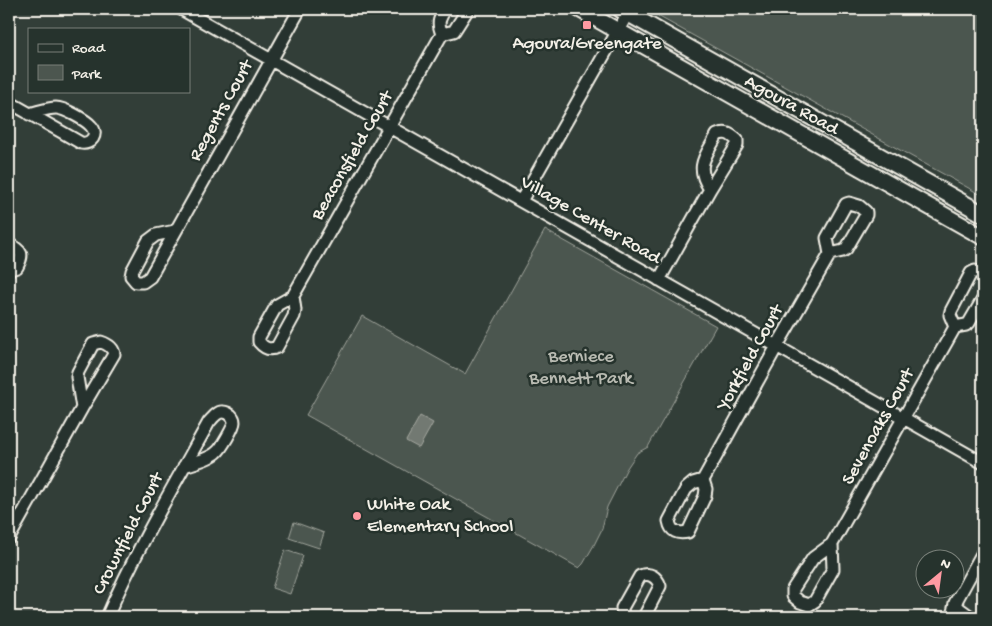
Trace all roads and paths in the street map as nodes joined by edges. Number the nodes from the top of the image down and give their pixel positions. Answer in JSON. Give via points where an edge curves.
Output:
{"nodes":[{"id":1,"x":181,"y":9,"type":"edge"},
{"id":2,"x":300,"y":9,"type":"edge"},
{"id":3,"x":445,"y":9,"type":"edge"},
{"id":4,"x":468,"y":9,"type":"edge"},
{"id":5,"x":579,"y":9,"type":"edge"},
{"id":6,"x":624,"y":11,"type":"edge"},
{"id":7,"x":618,"y":31,"type":"junction"},
{"id":8,"x":442,"y":34,"type":"junction"},
{"id":9,"x":271,"y":61,"type":"junction"},
{"id":10,"x":9,"y":102,"type":"edge"},
{"id":11,"x":29,"y":114,"type":"junction"},
{"id":12,"x":390,"y":127,"type":"junction"},
{"id":13,"x":710,"y":189,"type":"dead end"},
{"id":14,"x":521,"y":202,"type":"junction"},
{"id":15,"x":983,"y":214,"type":"edge"},
{"id":16,"x":175,"y":231,"type":"junction"},
{"id":17,"x":983,"y":237,"type":"edge"},
{"id":18,"x":9,"y":244,"type":"edge"},
{"id":19,"x":830,"y":254,"type":"dead end"},
{"id":20,"x":9,"y":268,"type":"edge"},
{"id":21,"x":983,"y":274,"type":"edge"},
{"id":22,"x":659,"y":280,"type":"junction"},
{"id":23,"x":293,"y":296,"type":"dead end"},
{"id":24,"x":983,"y":299,"type":"edge"},
{"id":25,"x":955,"y":327,"type":"junction"},
{"id":26,"x":777,"y":346,"type":"junction"},
{"id":27,"x":82,"y":408,"type":"junction"},
{"id":28,"x":903,"y":418,"type":"junction"},
{"id":29,"x":983,"y":463,"type":"edge"},
{"id":30,"x":184,"y":466,"type":"junction"},
{"id":31,"x":703,"y":480,"type":"dead end"},
{"id":32,"x":9,"y":538,"type":"edge"},
{"id":33,"x":832,"y":544,"type":"junction"},
{"id":34,"x":983,"y":552,"type":"edge"},
{"id":35,"x":955,"y":603,"type":"junction"},
{"id":36,"x":107,"y":617,"type":"edge"},
{"id":37,"x":622,"y":617,"type":"edge"},
{"id":38,"x":644,"y":617,"type":"edge"},
{"id":39,"x":952,"y":617,"type":"edge"},
{"id":40,"x":971,"y":617,"type":"edge"}],
"edges":[{"from":1,"to":9,"type":"street","name":"Village Center Road"},
{"from":2,"to":9,"type":"street","name":"Regents Court"},
{"from":3,"to":8,"type":"street","name":"Beaconsfield Court","via":[[438,21]]},
{"from":4,"to":8,"type":"street","name":"Beaconsfield Court","via":[[454,31]]},
{"from":5,"to":7,"type":"main road","name":"Agoura Road"},
{"from":6,"to":7,"type":"street"},
{"from":6,"to":15,"type":"main road","name":"Agoura Road"},
{"from":7,"to":14,"type":"street"},
{"from":7,"to":17,"type":"main road","name":"Agoura Road"},
{"from":8,"to":12,"type":"street","name":"Beaconsfield Court"},
{"from":9,"to":12,"type":"street","name":"Village Center Road"},
{"from":9,"to":16,"type":"street","name":"Regents Court"},
{"from":10,"to":11,"type":"street"},
{"from":11,"to":11,"type":"street","via":[[81,143],[86,144],[93,138],[90,124],[66,111],[58,108]]},
{"from":12,"to":14,"type":"street","name":"Village Center Road"},
{"from":12,"to":23,"type":"street","name":"Beaconsfield Court"},
{"from":13,"to":22,"type":"street"},
{"from":14,"to":22,"type":"street","name":"Village Center Road"},
{"from":16,"to":16,"type":"street","name":"Regents Court","via":[[156,235],[148,241],[132,271],[131,276],[136,282],[150,277]]},
{"from":18,"to":20,"type":"street","via":[[21,252],[22,257],[17,267]]},
{"from":19,"to":26,"type":"street","name":"Yorkfield Court"},
{"from":21,"to":25,"type":"street","via":[[971,273],[950,310]]},
{"from":22,"to":26,"type":"street","name":"Village Center Road"},
{"from":24,"to":25,"type":"street","name":"Sevenoaks Court","via":[[969,323]]},
{"from":25,"to":28,"type":"street","name":"Sevenoaks Court"},
{"from":26,"to":28,"type":"street","name":"Village Center Road"},
{"from":26,"to":31,"type":"street","name":"Yorkfield Court"},
{"from":27,"to":27,"type":"street","via":[[114,354],[108,345],[101,342],[93,344],[78,372]]},
{"from":27,"to":32,"type":"street"},
{"from":28,"to":29,"type":"street","name":"Village Center Road"},
{"from":28,"to":33,"type":"street","name":"Sevenoaks Court"},
{"from":30,"to":30,"type":"street","name":"Crownfield Court","via":[[216,414],[227,412],[234,418],[234,424],[218,452]]},
{"from":30,"to":36,"type":"street","name":"Crownfield Court","via":[[150,527]]},
{"from":33,"to":33,"type":"street","name":"Sevenoaks Court","via":[[812,558],[793,589],[793,596],[800,602],[809,604],[815,601],[833,569]]},
{"from":34,"to":35,"type":"street"},
{"from":35,"to":39,"type":"street"},
{"from":35,"to":40,"type":"street"},
{"from":37,"to":38,"type":"street","via":[[622,608],[640,576],[646,574],[658,580],[660,586]]}]}
